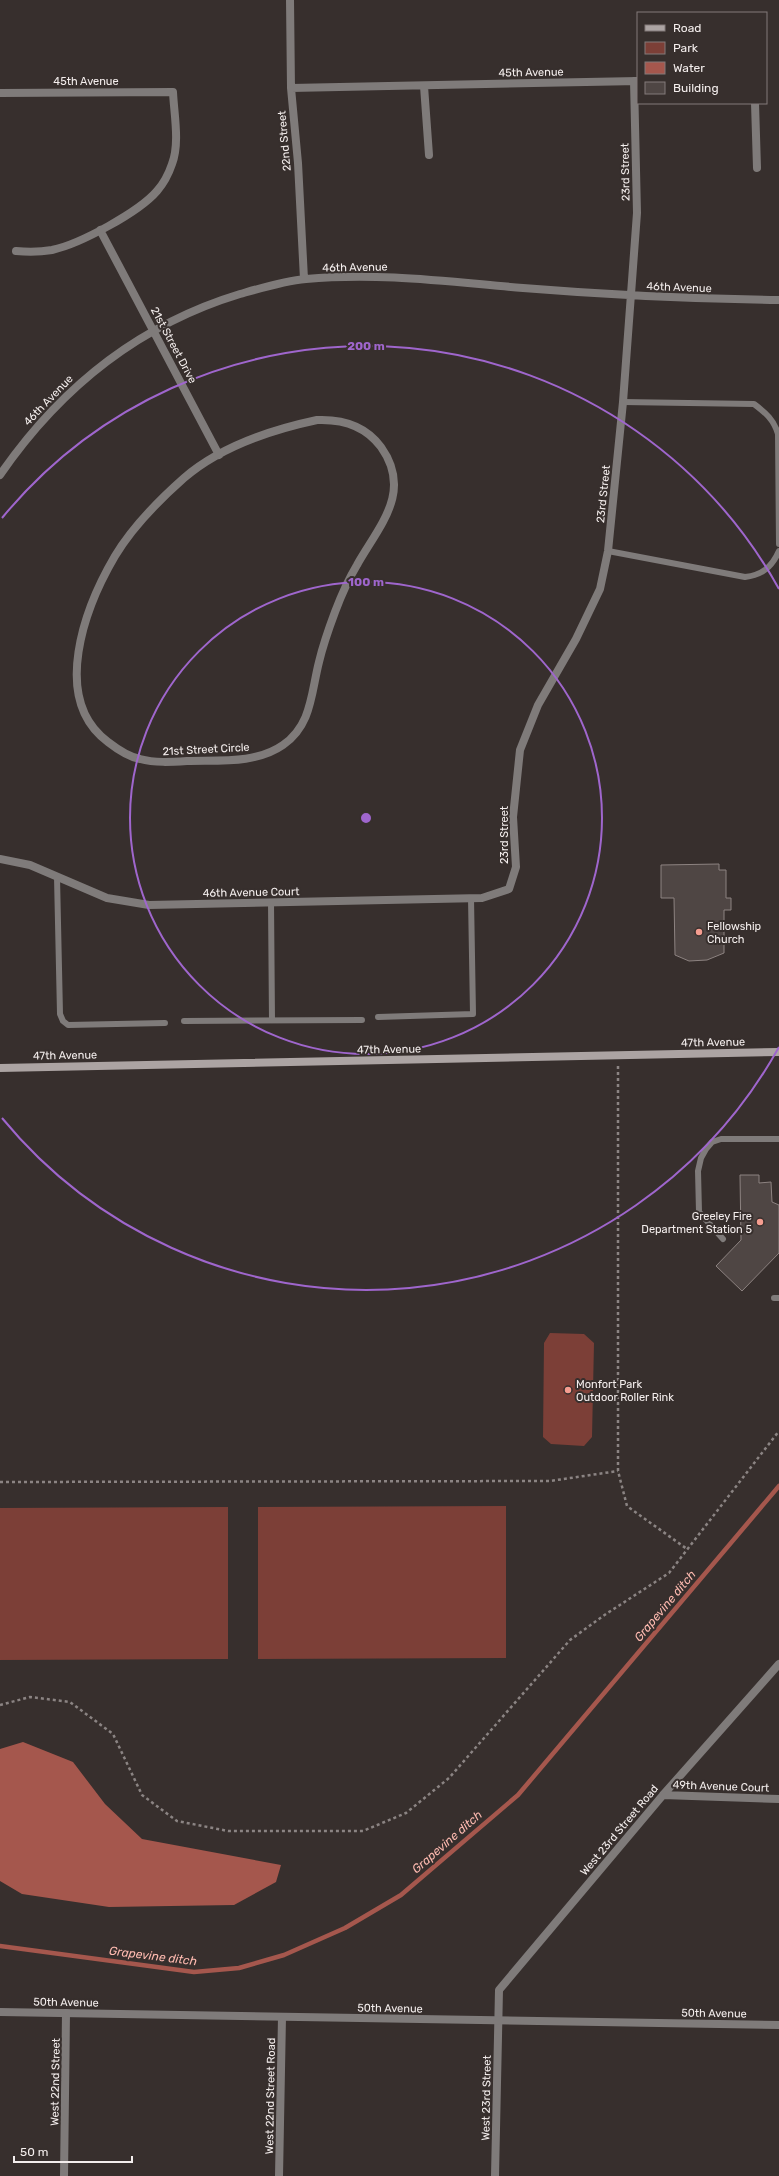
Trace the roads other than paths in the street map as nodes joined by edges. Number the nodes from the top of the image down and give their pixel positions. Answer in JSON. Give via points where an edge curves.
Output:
{"nodes":[{"id":1,"x":290,"y":0,"type":"edge"},
{"id":2,"x":636,"y":81,"type":"edge"},
{"id":3,"x":424,"y":86,"type":"junction"},
{"id":4,"x":291,"y":88,"type":"junction"},
{"id":5,"x":0,"y":93,"type":"edge"},
{"id":6,"x":755,"y":104,"type":"edge"},
{"id":7,"x":429,"y":155,"type":"dead end"},
{"id":8,"x":757,"y":168,"type":"dead end"},
{"id":9,"x":100,"y":230,"type":"junction"},
{"id":10,"x":16,"y":251,"type":"dead end"},
{"id":11,"x":304,"y":279,"type":"junction"},
{"id":12,"x":631,"y":296,"type":"junction"},
{"id":13,"x":779,"y":300,"type":"edge"},
{"id":14,"x":154,"y":330,"type":"junction"},
{"id":15,"x":623,"y":402,"type":"junction"},
{"id":16,"x":219,"y":455,"type":"junction"},
{"id":17,"x":0,"y":475,"type":"edge"},
{"id":18,"x":779,"y":544,"type":"edge"},
{"id":19,"x":608,"y":551,"type":"junction"},
{"id":20,"x":779,"y":551,"type":"edge"},
{"id":21,"x":0,"y":859,"type":"edge"},
{"id":22,"x":57,"y":877,"type":"junction"},
{"id":23,"x":509,"y":889,"type":"joint"},
{"id":24,"x":471,"y":898,"type":"junction"},
{"id":25,"x":271,"y":902,"type":"junction"},
{"id":26,"x":378,"y":1017,"type":"dead end"},
{"id":27,"x":272,"y":1020,"type":"junction"},
{"id":28,"x":362,"y":1020,"type":"dead end"},
{"id":29,"x":184,"y":1021,"type":"dead end"},
{"id":30,"x":165,"y":1023,"type":"dead end"},
{"id":31,"x":779,"y":1052,"type":"edge"},
{"id":32,"x":0,"y":1068,"type":"edge"},
{"id":33,"x":779,"y":1139,"type":"edge"},
{"id":34,"x":723,"y":1238,"type":"dead end"},
{"id":35,"x":779,"y":1664,"type":"edge"},
{"id":36,"x":663,"y":1795,"type":"junction"},
{"id":37,"x":779,"y":1799,"type":"edge"},
{"id":38,"x":0,"y":2012,"type":"edge"},
{"id":39,"x":66,"y":2013,"type":"junction"},
{"id":40,"x":282,"y":2017,"type":"junction"},
{"id":41,"x":498,"y":2020,"type":"junction"},
{"id":42,"x":779,"y":2025,"type":"edge"},
{"id":43,"x":64,"y":2176,"type":"edge"},
{"id":44,"x":279,"y":2176,"type":"edge"},
{"id":45,"x":495,"y":2176,"type":"edge"}],
"edges":[{"from":1,"to":4,"type":"street","name":"22nd Street"},
{"from":2,"to":3,"type":"street","name":"45th Avenue"},
{"from":2,"to":12,"type":"street","name":"23rd Street","via":[[637,213]]},
{"from":3,"to":4,"type":"street","name":"45th Avenue"},
{"from":3,"to":7,"type":"street"},
{"from":4,"to":11,"type":"street","name":"22nd Street"},
{"from":5,"to":9,"type":"street","name":"45th Avenue","via":[[173,92],[174,156],[164,182],[141,205]]},
{"from":6,"to":8,"type":"street"},
{"from":9,"to":10,"type":"street","via":[[53,250]]},
{"from":9,"to":14,"type":"street","name":"21st Street Drive"},
{"from":11,"to":12,"type":"street","name":"46th Avenue","via":[[384,276]]},
{"from":11,"to":14,"type":"street","name":"46th Avenue","via":[[219,301],[182,315]]},
{"from":12,"to":13,"type":"street","name":"46th Avenue"},
{"from":12,"to":15,"type":"street","name":"23rd Street"},
{"from":14,"to":16,"type":"street","name":"21st Street Drive"},
{"from":14,"to":17,"type":"street","name":"46th Avenue","via":[[87,377],[52,409],[22,443]]},
{"from":15,"to":18,"type":"lane","via":[[754,404],[771,418],[778,434]]},
{"from":15,"to":19,"type":"street","name":"23rd Street"},
{"from":16,"to":16,"type":"street","name":"21st Street Circle","via":[[186,476],[136,525],[99,586],[84,633],[79,653],[76,687],[85,714],[102,738],[115,748],[139,759],[159,762],[243,759],[270,753],[285,744],[307,717],[327,632],[342,595],[387,517],[393,499],[394,481],[386,454],[376,440],[363,429],[348,423],[317,420],[284,427],[246,441]]},
{"from":19,"to":20,"type":"lane","via":[[745,577],[756,576],[766,570]]},
{"from":19,"to":23,"type":"street","name":"23rd Street","via":[[600,589],[576,639],[538,705],[520,750],[513,817],[516,868]]},
{"from":21,"to":22,"type":"street","name":"46th Avenue Court","via":[[30,865]]},
{"from":22,"to":25,"type":"street","name":"46th Avenue Court","via":[[107,898],[149,905]]},
{"from":22,"to":30,"type":"lane","via":[[62,1021],[68,1025]]},
{"from":23,"to":24,"type":"street","name":"46th Avenue Court","via":[[482,898]]},
{"from":24,"to":25,"type":"street","name":"46th Avenue Court"},
{"from":24,"to":26,"type":"lane","via":[[473,1014]]},
{"from":25,"to":27,"type":"lane"},
{"from":27,"to":28,"type":"lane"},
{"from":27,"to":29,"type":"lane"},
{"from":31,"to":32,"type":"main road","name":"47th Avenue"},
{"from":33,"to":34,"type":"lane","via":[[722,1139],[712,1142],[706,1148],[698,1171],[699,1212]]},
{"from":35,"to":36,"type":"street","name":"West 23rd Street Road"},
{"from":36,"to":37,"type":"street","name":"49th Avenue Court"},
{"from":36,"to":41,"type":"street","name":"West 23rd Street Road","via":[[498,1990]]},
{"from":38,"to":39,"type":"street","name":"50th Avenue"},
{"from":39,"to":40,"type":"street","name":"50th Avenue"},
{"from":39,"to":43,"type":"street","name":"West 22nd Street"},
{"from":40,"to":41,"type":"street","name":"50th Avenue"},
{"from":40,"to":44,"type":"street","name":"West 22nd Street Road"},
{"from":41,"to":42,"type":"street","name":"50th Avenue"},
{"from":41,"to":45,"type":"street","name":"West 23rd Street"}]}
